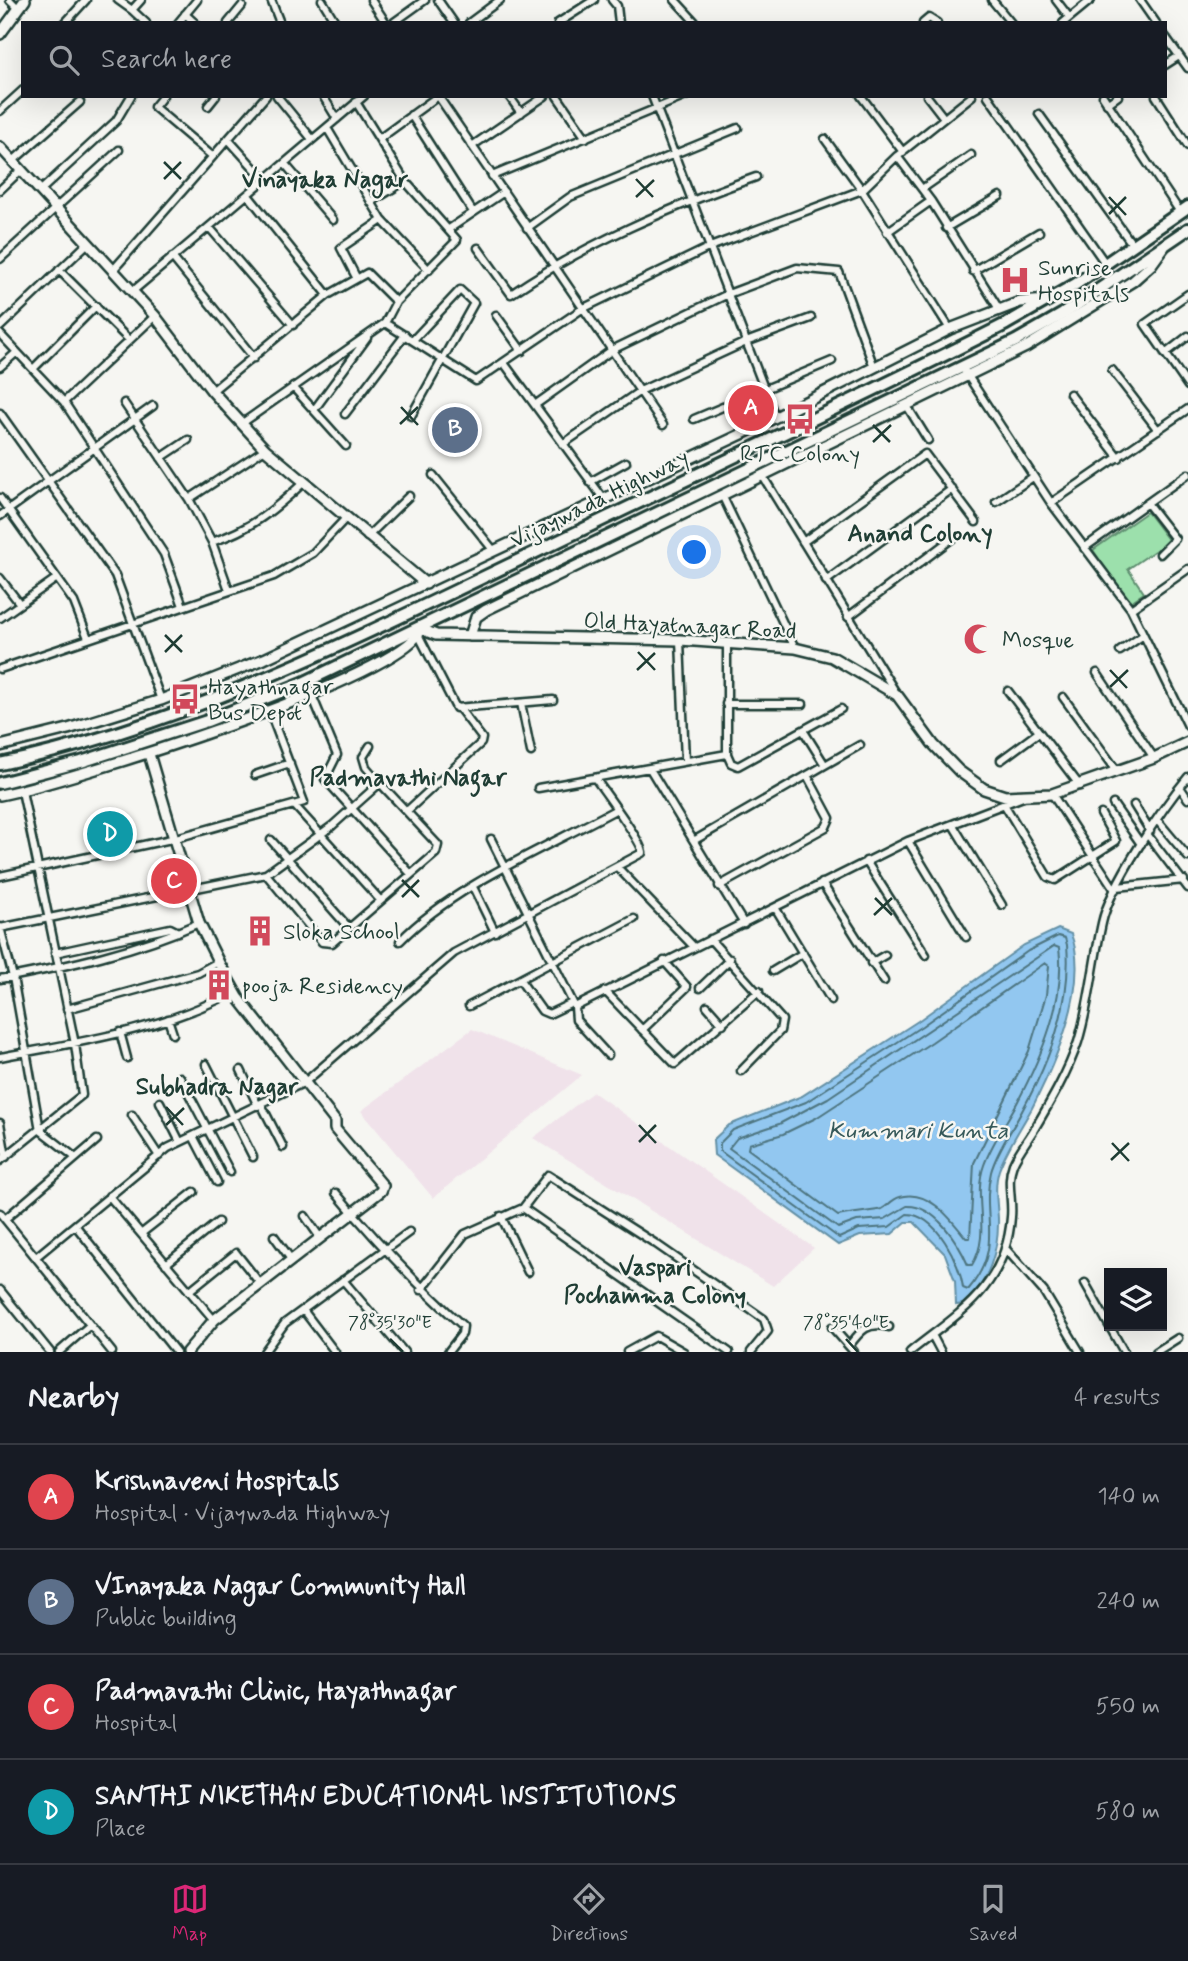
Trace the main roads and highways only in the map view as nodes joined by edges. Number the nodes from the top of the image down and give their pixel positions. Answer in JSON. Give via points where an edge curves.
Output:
{"nodes":[{"id":1,"x":1184,"y":210,"type":"edge"},
{"id":2,"x":1188,"y":229,"type":"edge"},
{"id":3,"x":1119,"y":253,"type":"junction"},
{"id":4,"x":1130,"y":268,"type":"junction"},
{"id":5,"x":0,"y":764,"type":"edge"},
{"id":6,"x":0,"y":783,"type":"edge"}],
"edges":[{"from":1,"to":3,"type":"highway","name":"Vijaywada Highway"},
{"from":2,"to":4,"type":"highway","name":"Vijaywada Highway"},
{"from":3,"to":4,"type":"highway"},
{"from":3,"to":5,"type":"highway","name":"Vijaywada Highway","via":[[1050,300],[962,346],[295,667],[77,745]]},
{"from":4,"to":6,"type":"highway","name":"Vijaywada Highway","via":[[965,372],[420,632],[207,721]]}]}
